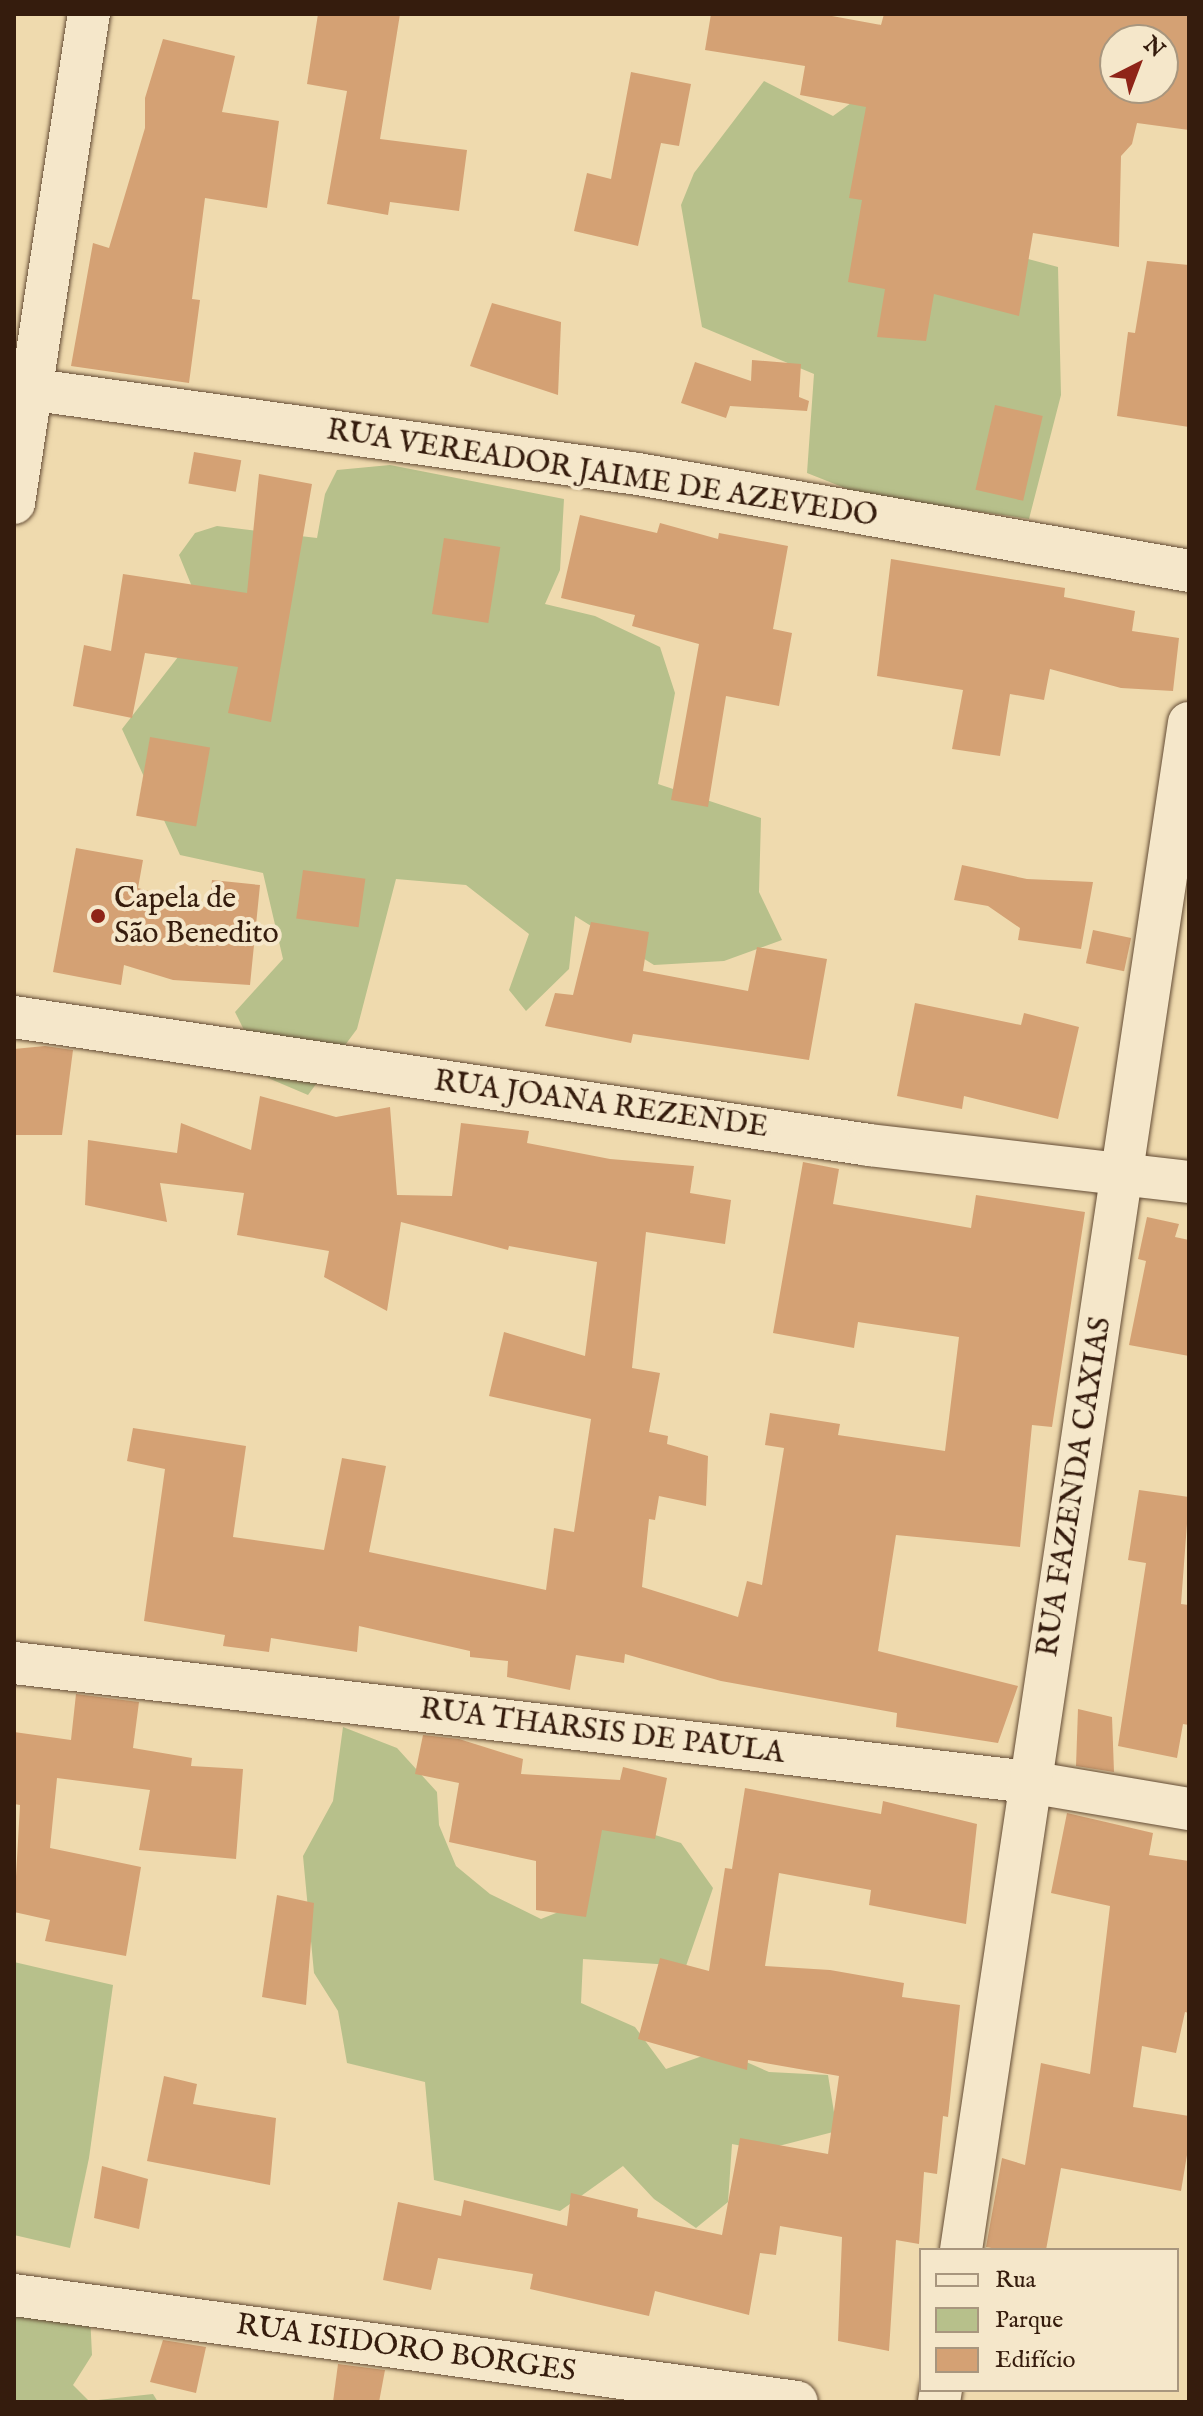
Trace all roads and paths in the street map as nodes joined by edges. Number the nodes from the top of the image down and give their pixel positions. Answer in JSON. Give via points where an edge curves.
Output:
{"nodes":[{"id":1,"x":89,"y":14,"type":"edge"},
{"id":2,"x":23,"y":388,"type":"edge"},
{"id":3,"x":14,"y":503,"type":"edge"},
{"id":4,"x":1189,"y":571,"type":"edge"},
{"id":5,"x":1189,"y":723,"type":"edge"},
{"id":6,"x":14,"y":1017,"type":"edge"},
{"id":7,"x":1124,"y":1172,"type":"junction"},
{"id":8,"x":1189,"y":1182,"type":"edge"},
{"id":9,"x":14,"y":1663,"type":"edge"},
{"id":10,"x":1029,"y":1782,"type":"junction"},
{"id":11,"x":1189,"y":1809,"type":"edge"},
{"id":12,"x":961,"y":2248,"type":"edge"},
{"id":13,"x":14,"y":2295,"type":"edge"},
{"id":14,"x":797,"y":2402,"type":"edge"}],
"edges":[{"from":1,"to":2,"type":"street"},
{"from":2,"to":3,"type":"street"},
{"from":2,"to":4,"type":"street","name":"RUA VEREADOR JAIME DE AZEVEDO","via":[[638,474]]},
{"from":5,"to":7,"type":"street","name":"RUA FAZENDA CAXIAS"},
{"from":6,"to":7,"type":"street","name":"RUA JOANA REZENDE","via":[[869,1145]]},
{"from":7,"to":8,"type":"street","name":"RUA JOANA REZENDE"},
{"from":7,"to":10,"type":"street","name":"RUA FAZENDA CAXIAS"},
{"from":9,"to":10,"type":"street","name":"RUA THARSIS DE PAULA"},
{"from":10,"to":11,"type":"street","name":"RUA THARSIS DE PAULA"},
{"from":10,"to":12,"type":"street","name":"RUA FAZENDA CAXIAS"},
{"from":13,"to":14,"type":"street","name":"RUA ISIDORO BORGES"}]}
